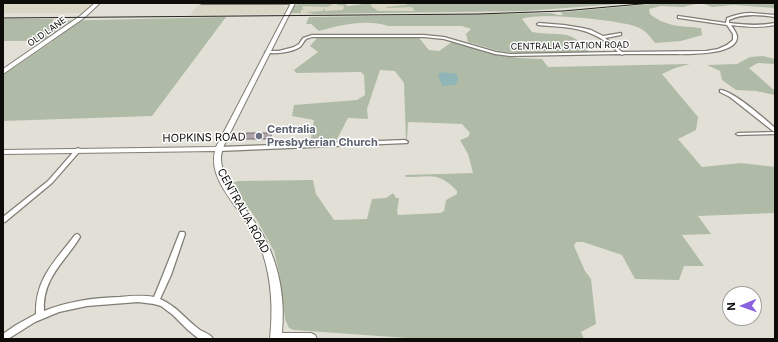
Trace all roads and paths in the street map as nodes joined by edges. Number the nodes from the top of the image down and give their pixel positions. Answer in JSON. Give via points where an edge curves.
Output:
{"nodes":[{"id":1,"x":98,"y":3,"type":"edge"},
{"id":2,"x":202,"y":3,"type":"edge"},
{"id":3,"x":292,"y":3,"type":"edge"},
{"id":4,"x":775,"y":16,"type":"edge"},
{"id":5,"x":679,"y":17,"type":"dead end"},
{"id":6,"x":728,"y":23,"type":"junction"},
{"id":7,"x":539,"y":24,"type":"dead end"},
{"id":8,"x":775,"y":24,"type":"edge"},
{"id":9,"x":620,"y":34,"type":"dead end"},
{"id":10,"x":604,"y":37,"type":"junction"},
{"id":11,"x":267,"y":52,"type":"junction"},
{"id":12,"x":622,"y":54,"type":"junction"},
{"id":13,"x":3,"y":72,"type":"edge"},
{"id":14,"x":722,"y":91,"type":"dead end"},
{"id":15,"x":775,"y":132,"type":"edge"},
{"id":16,"x":738,"y":134,"type":"dead end"},
{"id":17,"x":405,"y":142,"type":"dead end"},
{"id":18,"x":219,"y":149,"type":"junction"},
{"id":19,"x":78,"y":150,"type":"junction"},
{"id":20,"x":3,"y":152,"type":"edge"},
{"id":21,"x":4,"y":218,"type":"edge"},
{"id":22,"x":182,"y":234,"type":"dead end"},
{"id":23,"x":77,"y":237,"type":"dead end"},
{"id":24,"x":156,"y":300,"type":"junction"},
{"id":25,"x":40,"y":316,"type":"junction"},
{"id":26,"x":3,"y":338,"type":"edge"},
{"id":27,"x":209,"y":339,"type":"edge"},
{"id":28,"x":273,"y":339,"type":"edge"},
{"id":29,"x":311,"y":339,"type":"edge"}],
"edges":[{"from":1,"to":13,"type":"main road","name":"OLD LANE"},
{"from":2,"to":3,"type":"main road"},
{"from":3,"to":11,"type":"main road","name":"CENTRALIA ROAD"},
{"from":4,"to":6,"type":"street","via":[[739,15],[728,19]]},
{"from":5,"to":6,"type":"street"},
{"from":6,"to":8,"type":"street","via":[[755,26]]},
{"from":6,"to":12,"type":"street","name":"CENTRALIA STATION ROAD","via":[[735,34],[735,39],[730,45],[718,50]]},
{"from":7,"to":10,"type":"street","via":[[580,28]]},
{"from":9,"to":10,"type":"street"},
{"from":10,"to":12,"type":"street"},
{"from":11,"to":12,"type":"street","name":"CENTRALIA STATION ROAD","via":[[295,48],[304,39],[312,36],[356,35],[431,36],[510,55]]},
{"from":11,"to":18,"type":"main road","name":"CENTRALIA ROAD"},
{"from":14,"to":15,"type":"street","via":[[732,96]]},
{"from":15,"to":16,"type":"street"},
{"from":17,"to":18,"type":"street","name":"HOPKINS ROAD"},
{"from":18,"to":19,"type":"main road","name":"HOPKINS ROAD"},
{"from":18,"to":28,"type":"main road","name":"CENTRALIA ROAD","via":[[217,161],[220,173],[254,227],[275,279],[278,303]]},
{"from":19,"to":20,"type":"main road","name":"HOPKINS ROAD"},
{"from":19,"to":21,"type":"street","via":[[50,182]]},
{"from":22,"to":24,"type":"street"},
{"from":23,"to":25,"type":"street","via":[[53,267],[42,287],[39,298]]},
{"from":24,"to":25,"type":"street","via":[[90,301],[64,306]]},
{"from":24,"to":27,"type":"street","via":[[168,306],[194,332]]},
{"from":25,"to":26,"type":"street"},
{"from":28,"to":29,"type":"main road"}]}
